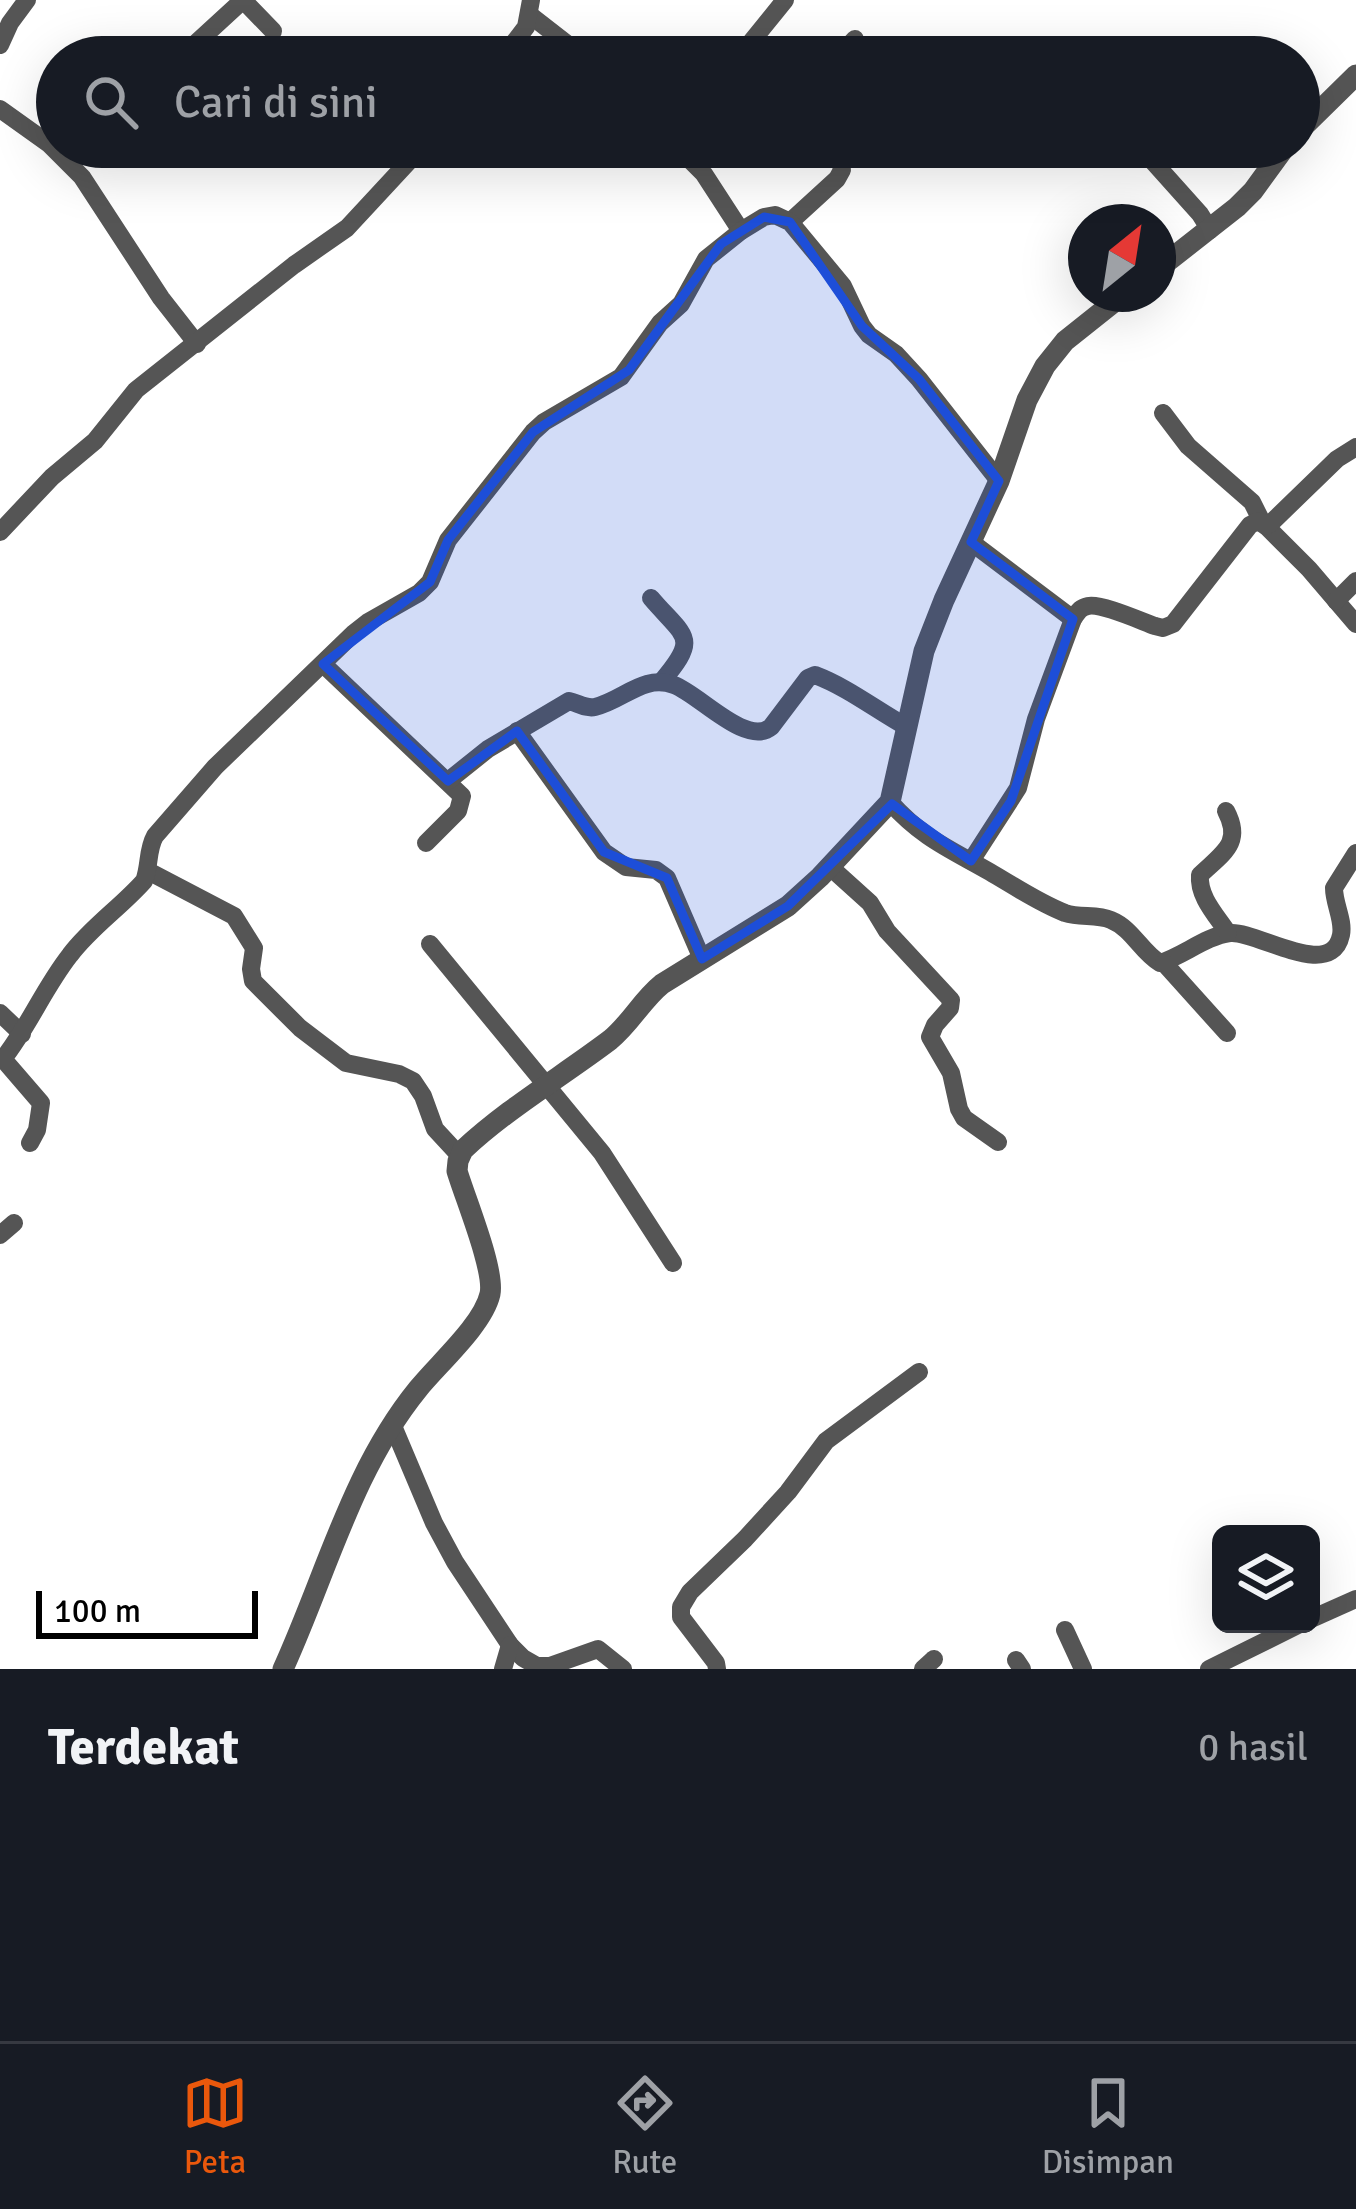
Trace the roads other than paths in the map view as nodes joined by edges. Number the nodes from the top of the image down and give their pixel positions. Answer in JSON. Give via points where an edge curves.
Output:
{"nodes":[{"id":1,"x":27,"y":0,"type":"edge"},
{"id":2,"x":243,"y":0,"type":"edge"},
{"id":3,"x":785,"y":0,"type":"edge"},
{"id":4,"x":531,"y":7,"type":"edge"},
{"id":5,"x":273,"y":32,"type":"dead end"},
{"id":6,"x":204,"y":36,"type":"edge"},
{"id":7,"x":521,"y":36,"type":"edge"},
{"id":8,"x":562,"y":36,"type":"edge"},
{"id":9,"x":756,"y":36,"type":"edge"},
{"id":10,"x":0,"y":46,"type":"edge"},
{"id":11,"x":1356,"y":75,"type":"edge"},
{"id":12,"x":0,"y":110,"type":"edge"},
{"id":13,"x":1320,"y":110,"type":"edge"},
{"id":14,"x":36,"y":134,"type":"edge"},
{"id":15,"x":73,"y":168,"type":"edge"},
{"id":16,"x":403,"y":168,"type":"edge"},
{"id":17,"x":698,"y":168,"type":"edge"},
{"id":18,"x":842,"y":168,"type":"edge"},
{"id":19,"x":1159,"y":168,"type":"edge"},
{"id":20,"x":1270,"y":168,"type":"edge"},
{"id":21,"x":790,"y":222,"type":"junction"},
{"id":22,"x":1210,"y":230,"type":"junction"},
{"id":23,"x":741,"y":231,"type":"junction"},
{"id":24,"x":1176,"y":255,"type":"edge"},
{"id":25,"x":1102,"y":312,"type":"edge"},
{"id":26,"x":197,"y":344,"type":"junction"},
{"id":27,"x":1163,"y":413,"type":"dead end"},
{"id":28,"x":1356,"y":447,"type":"edge"},
{"id":29,"x":999,"y":481,"type":"junction"},
{"id":30,"x":4,"y":516,"type":"edge"},
{"id":31,"x":1264,"y":524,"type":"junction"},
{"id":32,"x":970,"y":542,"type":"junction"},
{"id":33,"x":1356,"y":581,"type":"edge"},
{"id":34,"x":651,"y":598,"type":"dead end"},
{"id":35,"x":1336,"y":601,"type":"junction"},
{"id":36,"x":1073,"y":619,"type":"junction"},
{"id":37,"x":1356,"y":624,"type":"edge"},
{"id":38,"x":323,"y":664,"type":"junction"},
{"id":39,"x":662,"y":681,"type":"junction"},
{"id":40,"x":907,"y":727,"type":"junction"},
{"id":41,"x":517,"y":731,"type":"junction"},
{"id":42,"x":448,"y":781,"type":"junction"},
{"id":43,"x":890,"y":802,"type":"junction"},
{"id":44,"x":1226,"y":811,"type":"dead end"},
{"id":45,"x":426,"y":843,"type":"dead end"},
{"id":46,"x":1356,"y":853,"type":"edge"},
{"id":47,"x":971,"y":861,"type":"junction"},
{"id":48,"x":830,"y":866,"type":"junction"},
{"id":49,"x":148,"y":871,"type":"junction"},
{"id":50,"x":1228,"y":933,"type":"junction"},
{"id":51,"x":430,"y":944,"type":"dead end"},
{"id":52,"x":702,"y":959,"type":"junction"},
{"id":53,"x":1164,"y":963,"type":"junction"},
{"id":54,"x":0,"y":1013,"type":"edge"},
{"id":55,"x":1227,"y":1033,"type":"dead end"},
{"id":56,"x":22,"y":1034,"type":"junction"},
{"id":57,"x":2,"y":1061,"type":"edge"},
{"id":58,"x":547,"y":1083,"type":"junction"},
{"id":59,"x":998,"y":1142,"type":"dead end"},
{"id":60,"x":30,"y":1143,"type":"dead end"},
{"id":61,"x":460,"y":1156,"type":"junction"},
{"id":62,"x":673,"y":1263,"type":"dead end"},
{"id":63,"x":920,"y":1372,"type":"dead end"},
{"id":64,"x":392,"y":1426,"type":"junction"},
{"id":65,"x":1356,"y":1599,"type":"edge"},
{"id":66,"x":1320,"y":1615,"type":"edge"},
{"id":67,"x":1065,"y":1630,"type":"dead end"},
{"id":68,"x":1264,"y":1633,"type":"edge"},
{"id":69,"x":510,"y":1645,"type":"junction"},
{"id":70,"x":283,"y":1669,"type":"edge"},
{"id":71,"x":503,"y":1669,"type":"edge"},
{"id":72,"x":622,"y":1669,"type":"edge"},
{"id":73,"x":717,"y":1669,"type":"edge"},
{"id":74,"x":1083,"y":1669,"type":"edge"},
{"id":75,"x":1209,"y":1669,"type":"edge"}],
"edges":[{"from":1,"to":10,"type":"street"},
{"from":2,"to":5,"type":"street"},
{"from":2,"to":6,"type":"street"},
{"from":3,"to":9,"type":"street"},
{"from":4,"to":7,"type":"street"},
{"from":4,"to":8,"type":"street"},
{"from":11,"to":13,"type":"street"},
{"from":12,"to":14,"type":"street"},
{"from":15,"to":26,"type":"street"},
{"from":16,"to":26,"type":"street","via":[[347,228]]},
{"from":17,"to":23,"type":"street"},
{"from":18,"to":21,"type":"street"},
{"from":19,"to":22,"type":"street"},
{"from":20,"to":22,"type":"street"},
{"from":21,"to":23,"type":"street","via":[[764,217]]},
{"from":21,"to":29,"type":"street","via":[[843,286],[869,335],[920,379]]},
{"from":22,"to":24,"type":"street"},
{"from":23,"to":38,"type":"street","via":[[706,260],[622,377],[533,432],[448,540],[430,582]]},
{"from":25,"to":29,"type":"street","via":[[1045,366]]},
{"from":26,"to":30,"type":"street","via":[[136,390],[95,441]]},
{"from":27,"to":31,"type":"street"},
{"from":28,"to":31,"type":"street"},
{"from":29,"to":32,"type":"street"},
{"from":31,"to":35,"type":"street"},
{"from":31,"to":36,"type":"street","via":[[1250,525],[1173,624],[1163,628],[1090,605]]},
{"from":32,"to":36,"type":"street"},
{"from":32,"to":40,"type":"street","via":[[924,651]]},
{"from":33,"to":35,"type":"street"},
{"from":34,"to":39,"type":"street","via":[[686,648]]},
{"from":35,"to":37,"type":"street"},
{"from":36,"to":47,"type":"street","via":[[1018,788]]},
{"from":38,"to":42,"type":"street"},
{"from":38,"to":49,"type":"street","via":[[155,836]]},
{"from":39,"to":40,"type":"street","via":[[764,733],[815,675]]},
{"from":39,"to":41,"type":"street","via":[[595,707],[568,701]]},
{"from":40,"to":43,"type":"street"},
{"from":41,"to":42,"type":"street"},
{"from":41,"to":52,"type":"street","via":[[604,852],[667,878]]},
{"from":42,"to":45,"type":"street","via":[[461,804]]},
{"from":43,"to":47,"type":"street","via":[[911,826]]},
{"from":43,"to":48,"type":"street"},
{"from":44,"to":50,"type":"street","via":[[1233,838],[1199,883]]},
{"from":46,"to":50,"type":"street","via":[[1334,889],[1342,931],[1330,950],[1304,955]]},
{"from":47,"to":53,"type":"street","via":[[1066,913],[1129,930]]},
{"from":48,"to":52,"type":"street","via":[[788,906]]},
{"from":48,"to":59,"type":"street","via":[[950,1000],[930,1036],[951,1073],[958,1109]]},
{"from":49,"to":56,"type":"street","via":[[73,950]]},
{"from":49,"to":61,"type":"street","via":[[234,916],[254,948],[253,982],[346,1063],[412,1082],[435,1129]]},
{"from":50,"to":53,"type":"street"},
{"from":51,"to":58,"type":"street"},
{"from":52,"to":58,"type":"street"},
{"from":53,"to":55,"type":"street"},
{"from":54,"to":56,"type":"street"},
{"from":56,"to":57,"type":"street"},
{"from":57,"to":60,"type":"street","via":[[41,1103]]},
{"from":58,"to":61,"type":"street"},
{"from":58,"to":62,"type":"street"},
{"from":61,"to":64,"type":"street","via":[[457,1171],[491,1280],[488,1301]]},
{"from":63,"to":73,"type":"street","via":[[826,1441],[690,1592],[681,1617]]},
{"from":64,"to":69,"type":"street","via":[[455,1562]]},
{"from":64,"to":70,"type":"street"},
{"from":65,"to":66,"type":"street"},
{"from":67,"to":74,"type":"street"},
{"from":68,"to":75,"type":"street"},
{"from":69,"to":71,"type":"street"},
{"from":69,"to":72,"type":"street","via":[[537,1666],[598,1649]]}]}
